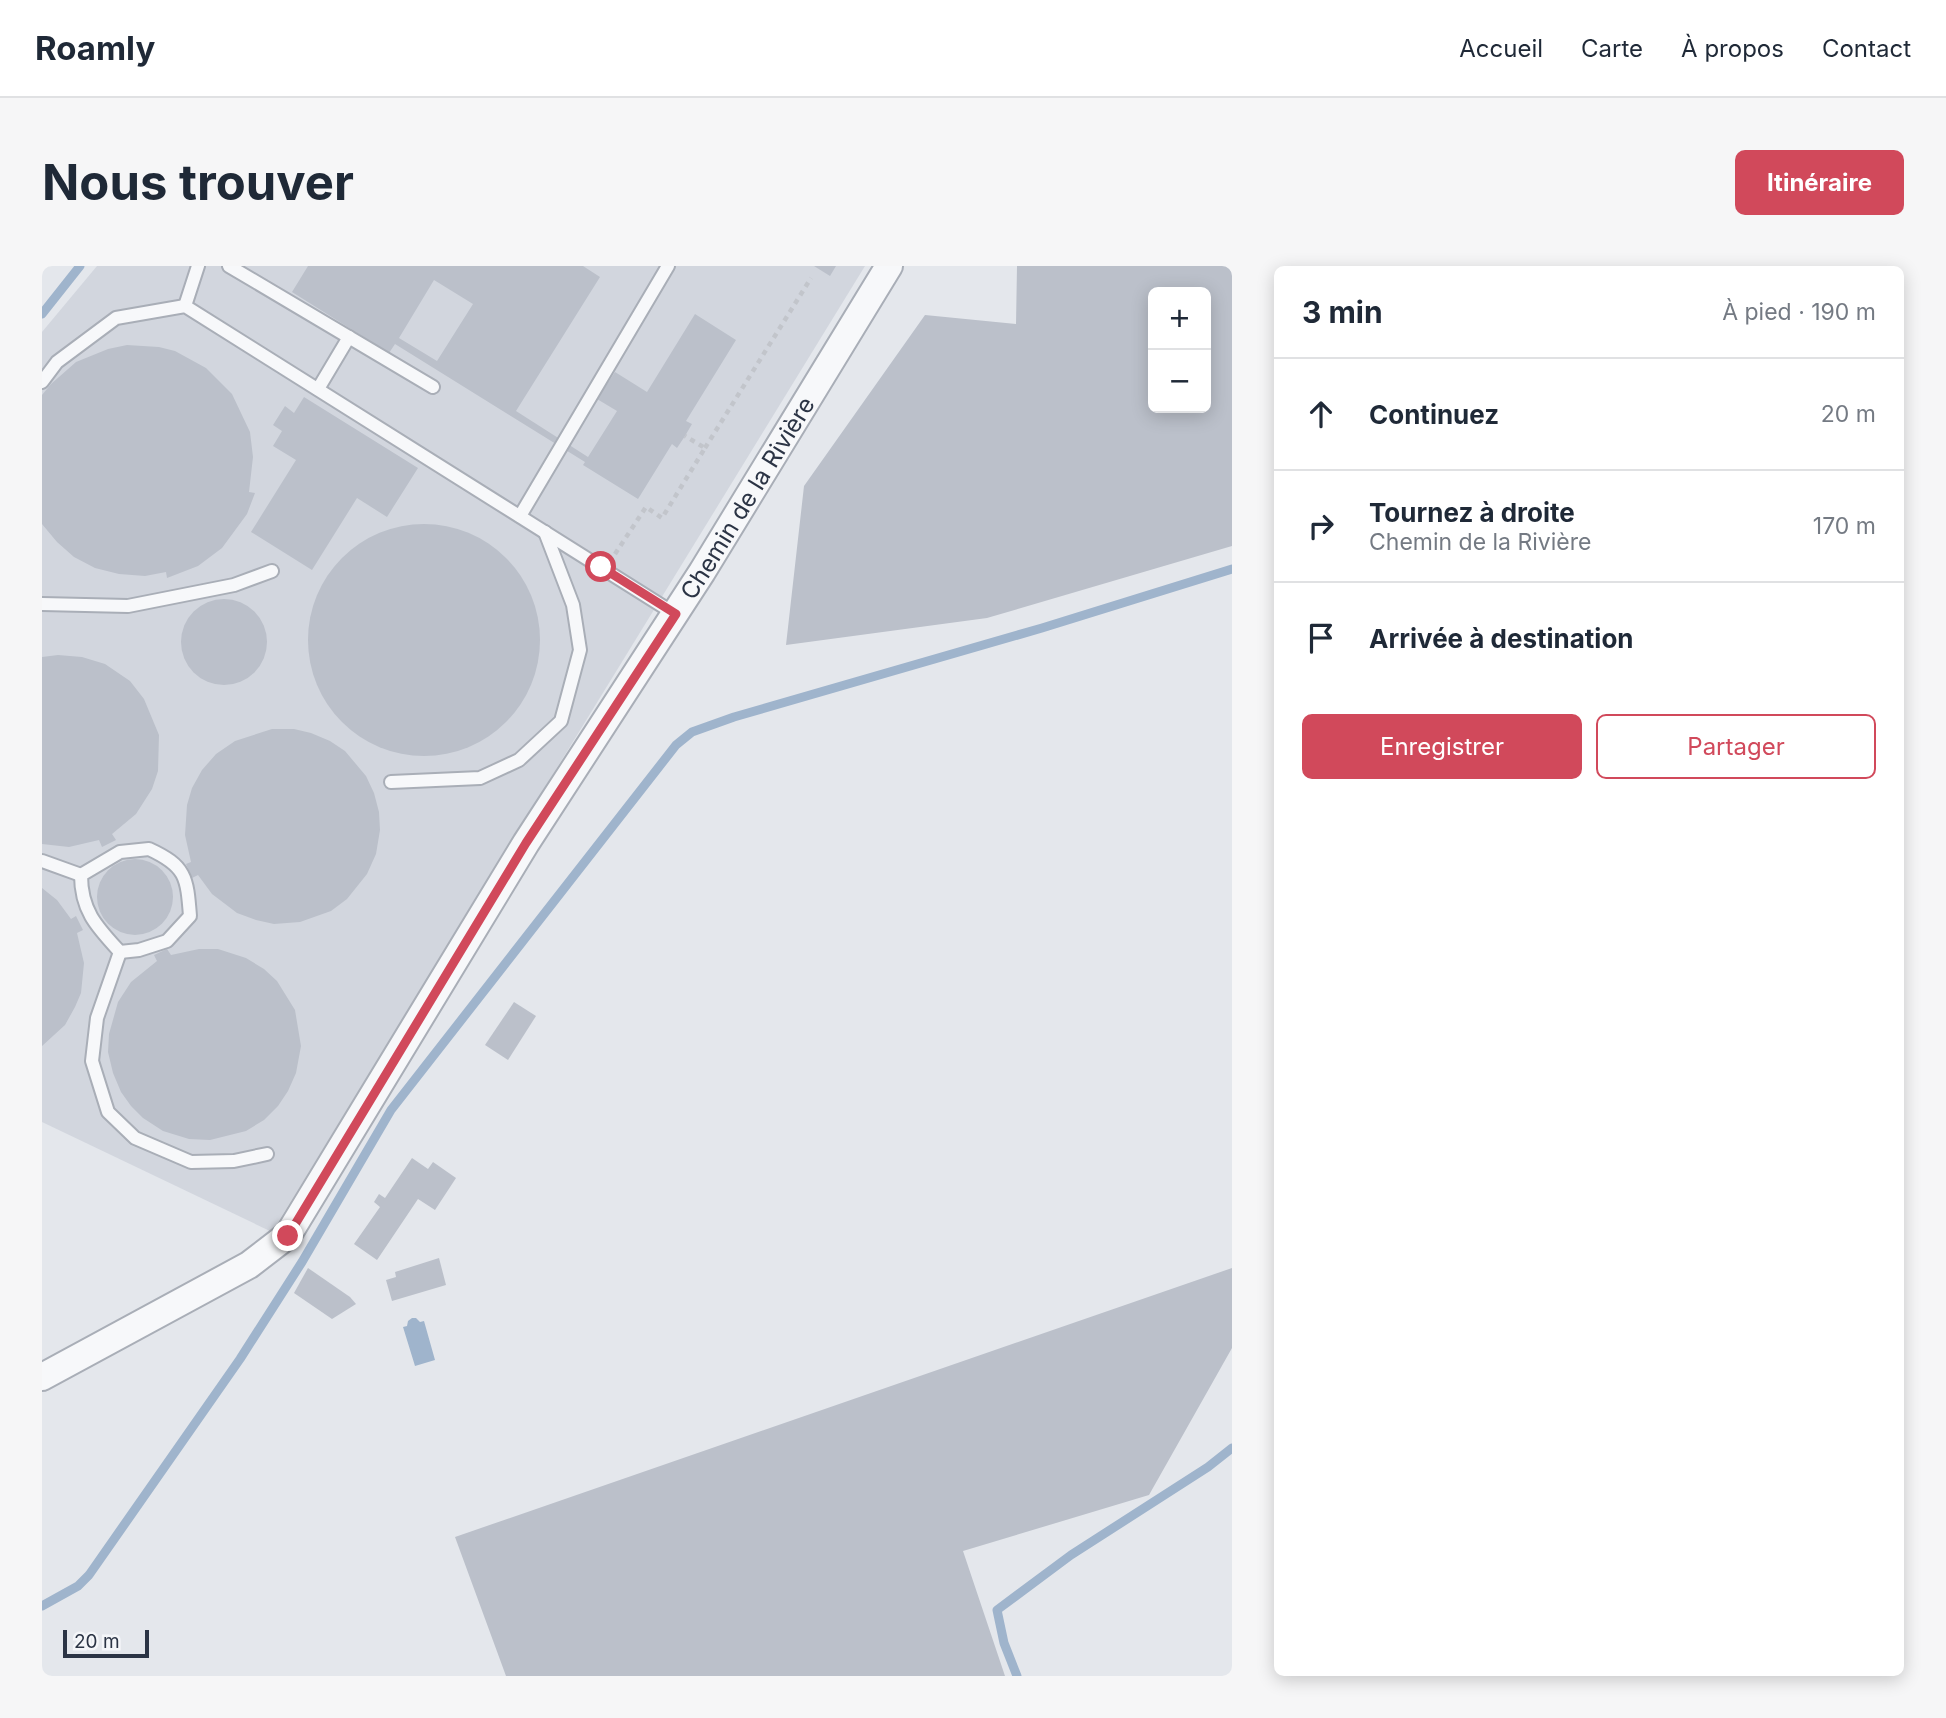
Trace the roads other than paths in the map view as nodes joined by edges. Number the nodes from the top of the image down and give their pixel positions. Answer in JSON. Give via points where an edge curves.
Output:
{"nodes":[{"id":1,"x":198,"y":266,"type":"edge"},
{"id":2,"x":229,"y":266,"type":"edge"},
{"id":3,"x":668,"y":266,"type":"edge"},
{"id":4,"x":889,"y":266,"type":"edge"},
{"id":5,"x":185,"y":306,"type":"junction"},
{"id":6,"x":349,"y":337,"type":"junction"},
{"id":7,"x":42,"y":382,"type":"edge"},
{"id":8,"x":433,"y":387,"type":"dead end"},
{"id":9,"x":318,"y":389,"type":"junction"},
{"id":10,"x":520,"y":516,"type":"junction"},
{"id":11,"x":545,"y":532,"type":"junction"},
{"id":12,"x":272,"y":571,"type":"dead end"},
{"id":13,"x":42,"y":604,"type":"edge"},
{"id":14,"x":676,"y":614,"type":"junction"},
{"id":15,"x":391,"y":782,"type":"dead end"},
{"id":16,"x":42,"y":861,"type":"edge"},
{"id":17,"x":81,"y":875,"type":"junction"},
{"id":18,"x":120,"y":952,"type":"junction"},
{"id":19,"x":267,"y":1154,"type":"dead end"},
{"id":20,"x":42,"y":1377,"type":"edge"}],
"edges":[{"from":1,"to":5,"type":"lane"},
{"from":2,"to":6,"type":"lane"},
{"from":3,"to":10,"type":"lane"},
{"from":4,"to":14,"type":"street","name":"Chemin de la Rivière"},
{"from":5,"to":7,"type":"lane","via":[[116,318],[57,362]]},
{"from":5,"to":9,"type":"lane"},
{"from":6,"to":8,"type":"lane"},
{"from":6,"to":9,"type":"lane"},
{"from":9,"to":10,"type":"lane"},
{"from":10,"to":11,"type":"lane"},
{"from":11,"to":14,"type":"lane"},
{"from":11,"to":15,"type":"lane","via":[[573,605],[580,650],[561,721],[519,760],[480,778]]},
{"from":12,"to":13,"type":"lane","via":[[234,585],[128,606]]},
{"from":14,"to":20,"type":"street","name":"Chemin de la Rivière","via":[[526,843],[288,1236],[249,1265]]},
{"from":16,"to":17,"type":"lane"},
{"from":17,"to":18,"type":"lane","via":[[81,894],[93,923]]},
{"from":17,"to":18,"type":"lane","via":[[120,852],[149,849],[171,859],[187,883],[190,916],[167,941]]},
{"from":18,"to":19,"type":"lane","via":[[97,1018],[92,1061],[108,1112],[135,1138],[191,1162],[234,1161]]}]}
